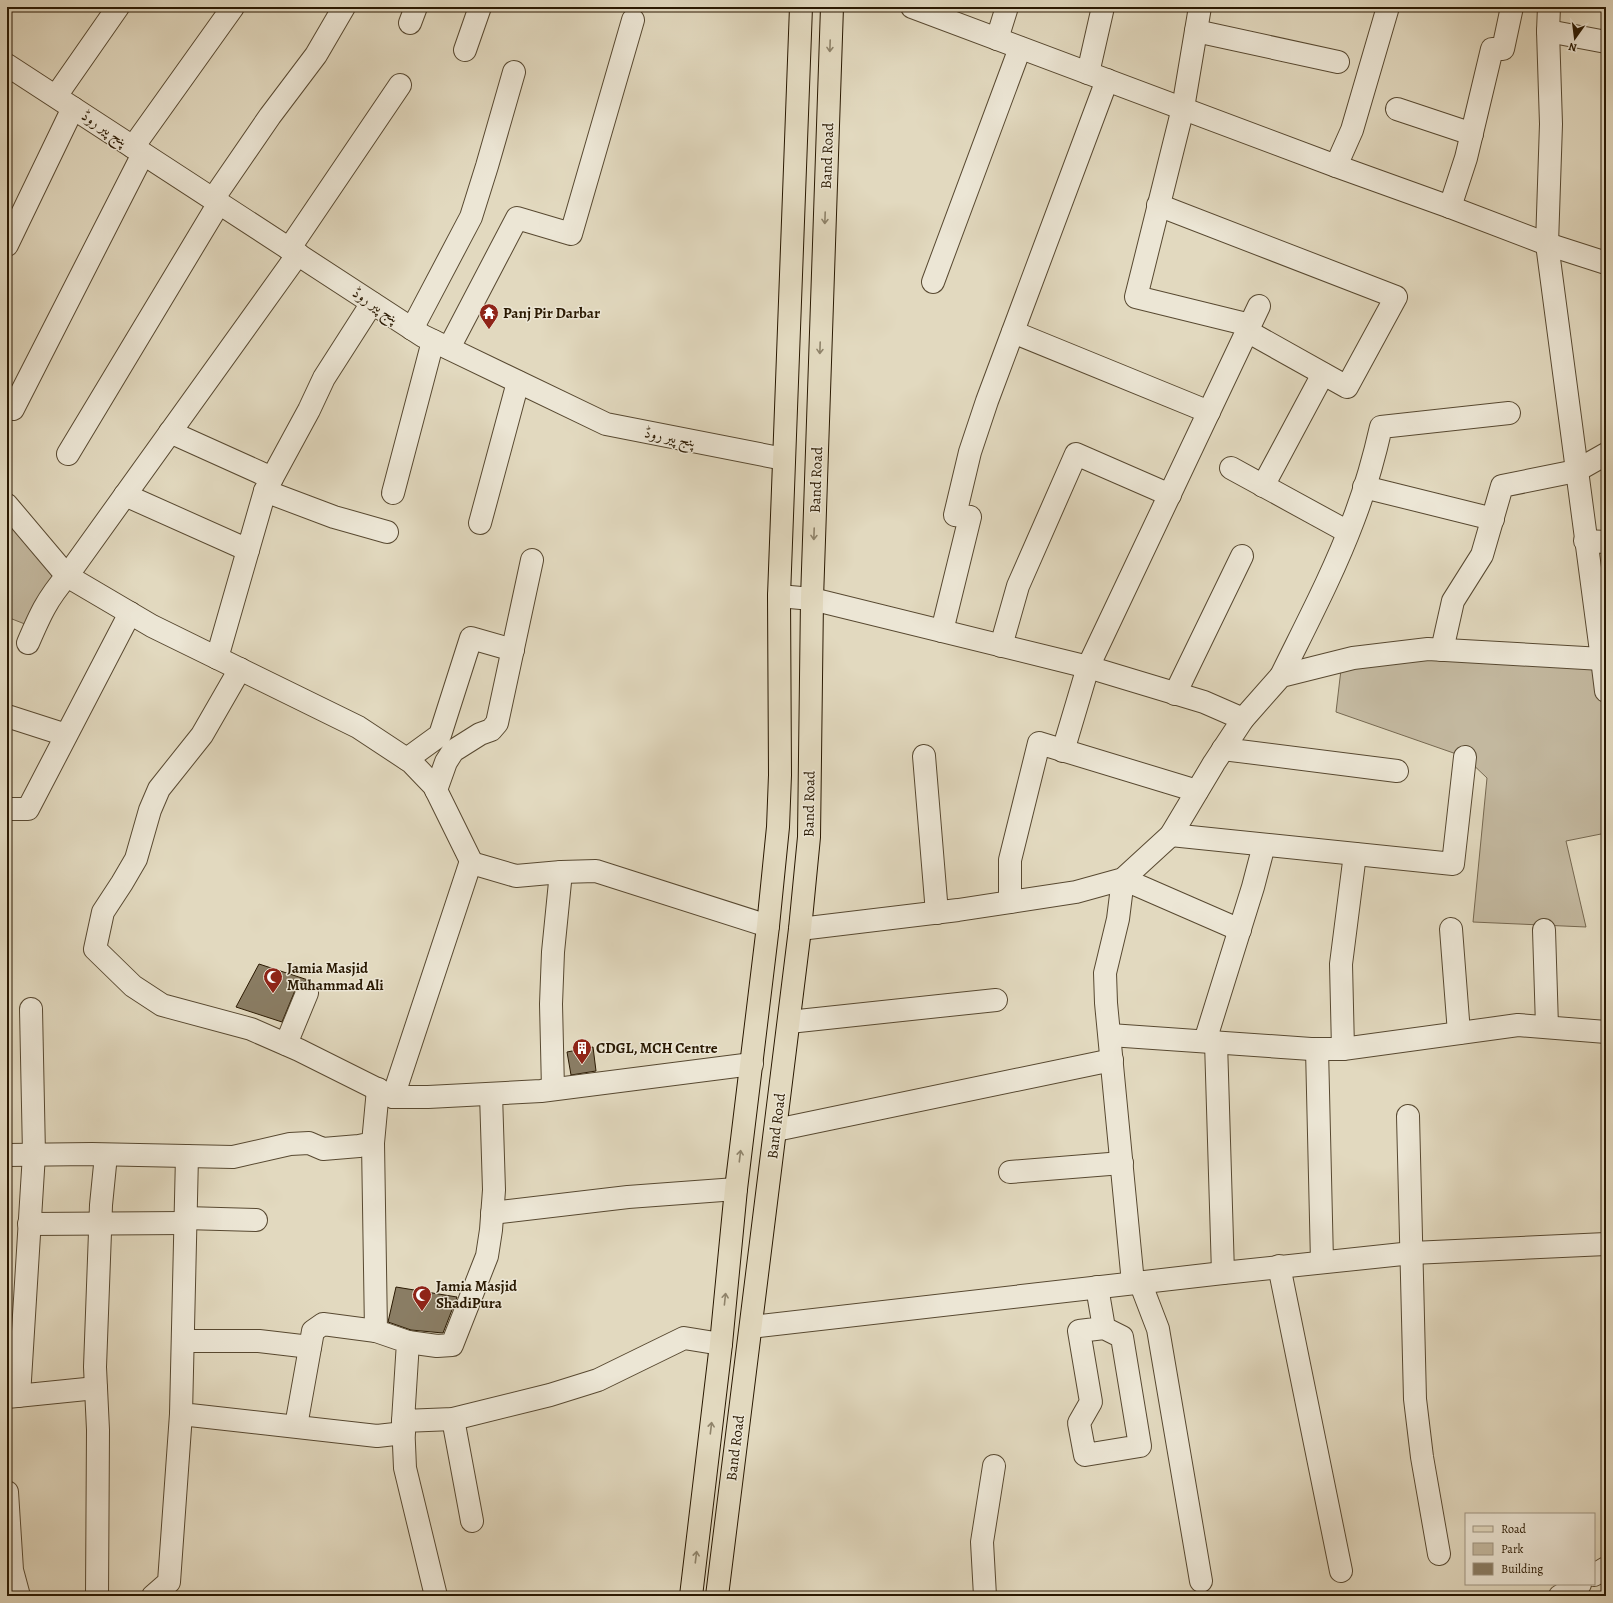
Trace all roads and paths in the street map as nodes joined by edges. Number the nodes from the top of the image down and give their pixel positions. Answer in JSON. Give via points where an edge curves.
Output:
{"nodes":[{"id":1,"x":118,"y":7,"type":"edge"},
{"id":2,"x":233,"y":7,"type":"edge"},
{"id":3,"x":344,"y":7,"type":"edge"},
{"id":4,"x":480,"y":7,"type":"edge"},
{"id":5,"x":801,"y":7,"type":"edge"},
{"id":6,"x":832,"y":7,"type":"edge"},
{"id":7,"x":912,"y":7,"type":"edge"},
{"id":8,"x":1007,"y":7,"type":"edge"},
{"id":9,"x":1103,"y":7,"type":"edge"},
{"id":10,"x":1200,"y":7,"type":"edge"},
{"id":11,"x":1388,"y":7,"type":"edge"},
{"id":12,"x":1512,"y":7,"type":"edge"},
{"id":13,"x":1549,"y":7,"type":"edge"},
{"id":14,"x":633,"y":20,"type":"dead end"},
{"id":15,"x":1196,"y":31,"type":"junction"},
{"id":16,"x":1548,"y":31,"type":"junction"},
{"id":17,"x":997,"y":39,"type":"junction"},
{"id":18,"x":1606,"y":42,"type":"edge"},
{"id":19,"x":1020,"y":48,"type":"junction"},
{"id":20,"x":465,"y":50,"type":"dead end"},
{"id":21,"x":1338,"y":62,"type":"dead end"},
{"id":22,"x":7,"y":65,"type":"edge"},
{"id":23,"x":514,"y":72,"type":"dead end"},
{"id":24,"x":1098,"y":77,"type":"junction"},
{"id":25,"x":400,"y":85,"type":"dead end"},
{"id":26,"x":64,"y":102,"type":"junction"},
{"id":27,"x":1182,"y":108,"type":"junction"},
{"id":28,"x":1397,"y":109,"type":"dead end"},
{"id":29,"x":1472,"y":134,"type":"junction"},
{"id":30,"x":138,"y":150,"type":"junction"},
{"id":31,"x":1336,"y":166,"type":"junction"},
{"id":32,"x":216,"y":201,"type":"junction"},
{"id":33,"x":1158,"y":205,"type":"junction"},
{"id":34,"x":1450,"y":207,"type":"junction"},
{"id":35,"x":1547,"y":244,"type":"junction"},
{"id":36,"x":7,"y":245,"type":"edge"},
{"id":37,"x":294,"y":252,"type":"junction"},
{"id":38,"x":1606,"y":263,"type":"edge"},
{"id":39,"x":933,"y":282,"type":"dead end"},
{"id":40,"x":372,"y":303,"type":"junction"},
{"id":41,"x":1259,"y":306,"type":"dead end"},
{"id":42,"x":1249,"y":328,"type":"junction"},
{"id":43,"x":412,"y":329,"type":"junction"},
{"id":44,"x":1013,"y":332,"type":"junction"},
{"id":45,"x":441,"y":345,"type":"junction"},
{"id":46,"x":1322,"y":374,"type":"junction"},
{"id":47,"x":518,"y":382,"type":"junction"},
{"id":48,"x":13,"y":409,"type":"dead end"},
{"id":49,"x":1209,"y":412,"type":"junction"},
{"id":50,"x":1509,"y":413,"type":"dead end"},
{"id":51,"x":170,"y":432,"type":"junction"},
{"id":52,"x":68,"y":454,"type":"dead end"},
{"id":53,"x":1606,"y":454,"type":"edge"},
{"id":54,"x":784,"y":459,"type":"junction"},
{"id":55,"x":1232,"y":468,"type":"dead end"},
{"id":56,"x":1576,"y":471,"type":"junction"},
{"id":57,"x":269,"y":485,"type":"junction"},
{"id":58,"x":1263,"y":486,"type":"junction"},
{"id":59,"x":1364,"y":487,"type":"junction"},
{"id":60,"x":393,"y":494,"type":"dead end"},
{"id":61,"x":125,"y":495,"type":"junction"},
{"id":62,"x":1170,"y":495,"type":"junction"},
{"id":63,"x":7,"y":505,"type":"edge"},
{"id":64,"x":1493,"y":519,"type":"junction"},
{"id":65,"x":480,"y":523,"type":"dead end"},
{"id":66,"x":387,"y":532,"type":"dead end"},
{"id":67,"x":1348,"y":532,"type":"junction"},
{"id":68,"x":1596,"y":542,"type":"edge"},
{"id":69,"x":248,"y":550,"type":"junction"},
{"id":70,"x":1242,"y":556,"type":"dead end"},
{"id":71,"x":532,"y":560,"type":"dead end"},
{"id":72,"x":67,"y":576,"type":"junction"},
{"id":73,"x":779,"y":596,"type":"junction"},
{"id":74,"x":812,"y":599,"type":"junction"},
{"id":75,"x":130,"y":613,"type":"junction"},
{"id":76,"x":942,"y":631,"type":"junction"},
{"id":77,"x":28,"y":643,"type":"dead end"},
{"id":78,"x":1001,"y":646,"type":"junction"},
{"id":79,"x":513,"y":650,"type":"junction"},
{"id":80,"x":1442,"y":650,"type":"junction"},
{"id":81,"x":217,"y":658,"type":"junction"},
{"id":82,"x":1602,"y":659,"type":"junction"},
{"id":83,"x":1088,"y":667,"type":"junction"},
{"id":84,"x":240,"y":669,"type":"junction"},
{"id":85,"x":1281,"y":676,"type":"junction"},
{"id":86,"x":1606,"y":691,"type":"edge"},
{"id":87,"x":1175,"y":694,"type":"junction"},
{"id":88,"x":7,"y":716,"type":"edge"},
{"id":89,"x":1243,"y":719,"type":"junction"},
{"id":90,"x":66,"y":735,"type":"junction"},
{"id":91,"x":1223,"y":749,"type":"junction"},
{"id":92,"x":1063,"y":751,"type":"junction"},
{"id":93,"x":924,"y":756,"type":"dead end"},
{"id":94,"x":1465,"y":757,"type":"dead end"},
{"id":95,"x":407,"y":759,"type":"junction"},
{"id":96,"x":1398,"y":771,"type":"dead end"},
{"id":97,"x":436,"y":790,"type":"junction"},
{"id":98,"x":1197,"y":791,"type":"junction"},
{"id":99,"x":7,"y":809,"type":"edge"},
{"id":100,"x":1171,"y":835,"type":"junction"},
{"id":101,"x":1264,"y":845,"type":"junction"},
{"id":102,"x":1355,"y":854,"type":"junction"},
{"id":103,"x":471,"y":861,"type":"junction"},
{"id":104,"x":561,"y":872,"type":"junction"},
{"id":105,"x":1123,"y":879,"type":"junction"},
{"id":106,"x":1010,"y":902,"type":"junction"},
{"id":107,"x":938,"y":913,"type":"junction"},
{"id":108,"x":768,"y":926,"type":"junction"},
{"id":109,"x":800,"y":929,"type":"junction"},
{"id":110,"x":1451,"y":929,"type":"dead end"},
{"id":111,"x":1240,"y":930,"type":"junction"},
{"id":112,"x":1544,"y":930,"type":"dead end"},
{"id":113,"x":307,"y":993,"type":"dead end"},
{"id":114,"x":996,"y":1000,"type":"dead end"},
{"id":115,"x":31,"y":1009,"type":"dead end"},
{"id":116,"x":789,"y":1022,"type":"junction"},
{"id":117,"x":1546,"y":1026,"type":"junction"},
{"id":118,"x":1606,"y":1032,"type":"edge"},
{"id":119,"x":1459,"y":1033,"type":"junction"},
{"id":120,"x":1110,"y":1035,"type":"junction"},
{"id":121,"x":1210,"y":1042,"type":"junction"},
{"id":122,"x":286,"y":1044,"type":"junction"},
{"id":123,"x":1317,"y":1049,"type":"junction"},
{"id":124,"x":1343,"y":1049,"type":"junction"},
{"id":125,"x":1112,"y":1060,"type":"junction"},
{"id":126,"x":752,"y":1064,"type":"junction"},
{"id":127,"x":553,"y":1089,"type":"junction"},
{"id":128,"x":385,"y":1093,"type":"junction"},
{"id":129,"x":491,"y":1094,"type":"junction"},
{"id":130,"x":1408,"y":1116,"type":"dead end"},
{"id":131,"x":776,"y":1130,"type":"junction"},
{"id":132,"x":373,"y":1143,"type":"junction"},
{"id":133,"x":34,"y":1154,"type":"junction"},
{"id":134,"x":7,"y":1155,"type":"edge"},
{"id":135,"x":106,"y":1155,"type":"junction"},
{"id":136,"x":187,"y":1156,"type":"junction"},
{"id":137,"x":1122,"y":1163,"type":"junction"},
{"id":138,"x":1010,"y":1172,"type":"dead end"},
{"id":139,"x":736,"y":1189,"type":"junction"},
{"id":140,"x":492,"y":1212,"type":"junction"},
{"id":141,"x":256,"y":1220,"type":"dead end"},
{"id":142,"x":185,"y":1221,"type":"junction"},
{"id":143,"x":101,"y":1223,"type":"junction"},
{"id":144,"x":29,"y":1224,"type":"junction"},
{"id":145,"x":1606,"y":1244,"type":"edge"},
{"id":146,"x":1412,"y":1253,"type":"junction"},
{"id":147,"x":1322,"y":1262,"type":"junction"},
{"id":148,"x":1279,"y":1266,"type":"junction"},
{"id":149,"x":1222,"y":1273,"type":"junction"},
{"id":150,"x":1137,"y":1282,"type":"junction"},
{"id":151,"x":1097,"y":1287,"type":"junction"},
{"id":152,"x":751,"y":1328,"type":"junction"},
{"id":153,"x":1104,"y":1328,"type":"junction"},
{"id":154,"x":376,"y":1331,"type":"junction"},
{"id":155,"x":183,"y":1341,"type":"junction"},
{"id":156,"x":408,"y":1342,"type":"junction"},
{"id":157,"x":721,"y":1344,"type":"junction"},
{"id":158,"x":310,"y":1347,"type":"junction"},
{"id":159,"x":96,"y":1388,"type":"junction"},
{"id":160,"x":13,"y":1396,"type":"edge"},
{"id":161,"x":181,"y":1414,"type":"junction"},
{"id":162,"x":453,"y":1419,"type":"junction"},
{"id":163,"x":296,"y":1426,"type":"junction"},
{"id":164,"x":404,"y":1427,"type":"junction"},
{"id":165,"x":994,"y":1466,"type":"dead end"},
{"id":166,"x":7,"y":1492,"type":"edge"},
{"id":167,"x":472,"y":1521,"type":"dead end"},
{"id":168,"x":9,"y":1548,"type":"edge"},
{"id":169,"x":1439,"y":1554,"type":"dead end"},
{"id":170,"x":1606,"y":1568,"type":"edge"},
{"id":171,"x":1341,"y":1571,"type":"dead end"},
{"id":172,"x":1595,"y":1574,"type":"edge"},
{"id":173,"x":1202,"y":1581,"type":"dead end"},
{"id":174,"x":1578,"y":1585,"type":"edge"},
{"id":175,"x":19,"y":1596,"type":"edge"},
{"id":176,"x":92,"y":1596,"type":"edge"},
{"id":177,"x":153,"y":1596,"type":"edge"},
{"id":178,"x":436,"y":1596,"type":"edge"},
{"id":179,"x":691,"y":1596,"type":"edge"},
{"id":180,"x":717,"y":1596,"type":"edge"},
{"id":181,"x":985,"y":1596,"type":"edge"},
{"id":182,"x":1560,"y":1596,"type":"edge"}],
"edges":[{"from":1,"to":26,"type":"street"},
{"from":2,"to":30,"type":"street"},
{"from":3,"to":32,"type":"street","via":[[316,55],[270,116]]},
{"from":4,"to":20,"type":"street"},
{"from":5,"to":54,"type":"main road","name":"Band Road"},
{"from":6,"to":74,"type":"main road","name":"Band Road","one_way":true},
{"from":7,"to":17,"type":"street"},
{"from":8,"to":17,"type":"street"},
{"from":9,"to":24,"type":"street"},
{"from":10,"to":15,"type":"street"},
{"from":11,"to":31,"type":"street","via":[[1352,130]]},
{"from":12,"to":29,"type":"street","via":[[1502,49],[1492,49]]},
{"from":13,"to":16,"type":"street"},
{"from":14,"to":45,"type":"street","via":[[571,234],[517,218]]},
{"from":15,"to":21,"type":"street"},
{"from":15,"to":27,"type":"street"},
{"from":16,"to":18,"type":"street"},
{"from":16,"to":35,"type":"street","via":[[1551,124]]},
{"from":17,"to":19,"type":"street"},
{"from":19,"to":24,"type":"street"},
{"from":19,"to":39,"type":"street"},
{"from":22,"to":26,"type":"street","name":"پنج پیر روڈ"},
{"from":23,"to":43,"type":"street","via":[[471,217]]},
{"from":24,"to":27,"type":"street"},
{"from":24,"to":44,"type":"street"},
{"from":25,"to":37,"type":"street"},
{"from":26,"to":30,"type":"street","name":"پنج پیر روڈ"},
{"from":26,"to":36,"type":"street"},
{"from":27,"to":31,"type":"street"},
{"from":27,"to":33,"type":"street"},
{"from":28,"to":29,"type":"street"},
{"from":29,"to":34,"type":"street"},
{"from":30,"to":32,"type":"street","name":"پنج پیر روڈ"},
{"from":30,"to":48,"type":"street"},
{"from":31,"to":34,"type":"street"},
{"from":32,"to":37,"type":"street","name":"پنج پیر روڈ"},
{"from":32,"to":52,"type":"street"},
{"from":33,"to":42,"type":"street","via":[[1136,297]]},
{"from":33,"to":46,"type":"street","via":[[1396,297],[1347,388]]},
{"from":34,"to":35,"type":"street"},
{"from":35,"to":38,"type":"street"},
{"from":35,"to":56,"type":"street"},
{"from":37,"to":40,"type":"street","name":"پنج پیر روڈ"},
{"from":37,"to":51,"type":"street"},
{"from":40,"to":43,"type":"street","name":"پنج پیر روڈ"},
{"from":40,"to":57,"type":"street","via":[[324,378]]},
{"from":41,"to":42,"type":"street"},
{"from":42,"to":46,"type":"street"},
{"from":42,"to":49,"type":"street"},
{"from":43,"to":45,"type":"street","name":"پنج پیر روڈ"},
{"from":44,"to":49,"type":"street"},
{"from":44,"to":76,"type":"street","via":[[987,401],[954,515],[970,518]]},
{"from":45,"to":47,"type":"street","name":"پنج پیر روڈ"},
{"from":45,"to":60,"type":"street"},
{"from":46,"to":58,"type":"street"},
{"from":47,"to":54,"type":"street","name":"پنج پیر روڈ","via":[[606,424]]},
{"from":47,"to":65,"type":"street"},
{"from":49,"to":62,"type":"street"},
{"from":50,"to":59,"type":"street","via":[[1381,427]]},
{"from":51,"to":57,"type":"street"},
{"from":51,"to":61,"type":"street"},
{"from":53,"to":56,"type":"street"},
{"from":54,"to":73,"type":"main road","name":"Band Road"},
{"from":55,"to":58,"type":"street"},
{"from":56,"to":64,"type":"street","via":[[1502,486]]},
{"from":56,"to":68,"type":"street"},
{"from":57,"to":66,"type":"street","via":[[334,517]]},
{"from":57,"to":69,"type":"street"},
{"from":58,"to":67,"type":"street"},
{"from":59,"to":64,"type":"street"},
{"from":59,"to":67,"type":"street"},
{"from":61,"to":69,"type":"street"},
{"from":61,"to":72,"type":"street"},
{"from":62,"to":78,"type":"street","via":[[1076,454],[1018,586]]},
{"from":62,"to":83,"type":"street"},
{"from":63,"to":72,"type":"street"},
{"from":64,"to":80,"type":"street","via":[[1482,555],[1453,601]]},
{"from":67,"to":85,"type":"street","via":[[1316,606]]},
{"from":68,"to":82,"type":"street"},
{"from":69,"to":81,"type":"street"},
{"from":70,"to":87,"type":"street"},
{"from":71,"to":79,"type":"street"},
{"from":72,"to":75,"type":"street"},
{"from":72,"to":77,"type":"street","via":[[39,616]]},
{"from":73,"to":74,"type":"street"},
{"from":73,"to":108,"type":"main road","name":"Band Road","via":[[780,775],[778,827]]},
{"from":74,"to":76,"type":"street"},
{"from":74,"to":109,"type":"main road","name":"Band Road","via":[[809,838]]},
{"from":75,"to":81,"type":"street"},
{"from":75,"to":90,"type":"street"},
{"from":76,"to":78,"type":"street"},
{"from":78,"to":83,"type":"street"},
{"from":79,"to":95,"type":"street","via":[[470,638],[440,735]]},
{"from":79,"to":97,"type":"street","via":[[497,723],[491,730],[453,750]]},
{"from":80,"to":82,"type":"street"},
{"from":80,"to":85,"type":"street","via":[[1428,649],[1353,658]]},
{"from":81,"to":84,"type":"street"},
{"from":82,"to":86,"type":"street"},
{"from":83,"to":87,"type":"street"},
{"from":83,"to":92,"type":"street"},
{"from":84,"to":95,"type":"street","via":[[358,726]]},
{"from":84,"to":122,"type":"street","via":[[202,735],[159,789],[136,859],[103,912],[95,949],[133,986],[162,1005],[251,1029]]},
{"from":85,"to":89,"type":"street"},
{"from":87,"to":89,"type":"street","via":[[1204,702]]},
{"from":88,"to":90,"type":"street"},
{"from":89,"to":91,"type":"street"},
{"from":90,"to":99,"type":"street","via":[[28,809]]},
{"from":91,"to":96,"type":"street"},
{"from":91,"to":98,"type":"street"},
{"from":92,"to":98,"type":"street"},
{"from":92,"to":106,"type":"street","via":[[1039,744],[1010,860]]},
{"from":93,"to":107,"type":"street"},
{"from":94,"to":102,"type":"street","via":[[1453,864]]},
{"from":95,"to":97,"type":"street"},
{"from":97,"to":103,"type":"street"},
{"from":98,"to":100,"type":"street"},
{"from":100,"to":101,"type":"street"},
{"from":100,"to":105,"type":"street"},
{"from":101,"to":102,"type":"street"},
{"from":101,"to":111,"type":"street"},
{"from":102,"to":124,"type":"street","via":[[1341,964]]},
{"from":103,"to":104,"type":"street","via":[[516,876]]},
{"from":103,"to":128,"type":"street"},
{"from":104,"to":108,"type":"street","via":[[596,870]]},
{"from":104,"to":127,"type":"street","via":[[551,1004]]},
{"from":105,"to":106,"type":"street","via":[[1076,892]]},
{"from":105,"to":111,"type":"street"},
{"from":105,"to":120,"type":"street","via":[[1118,919],[1105,972]]},
{"from":106,"to":107,"type":"street"},
{"from":107,"to":109,"type":"street"},
{"from":108,"to":126,"type":"main road","name":"Band Road"},
{"from":109,"to":116,"type":"main road","name":"Band Road"},
{"from":110,"to":119,"type":"street"},
{"from":111,"to":121,"type":"street"},
{"from":112,"to":117,"type":"street"},
{"from":113,"to":122,"type":"street"},
{"from":114,"to":116,"type":"street"},
{"from":115,"to":133,"type":"street"},
{"from":116,"to":131,"type":"main road","name":"Band Road"},
{"from":117,"to":118,"type":"street"},
{"from":117,"to":119,"type":"street","via":[[1518,1025]]},
{"from":119,"to":124,"type":"street"},
{"from":120,"to":121,"type":"street"},
{"from":120,"to":125,"type":"street"},
{"from":121,"to":123,"type":"street"},
{"from":121,"to":149,"type":"street"},
{"from":122,"to":128,"type":"street"},
{"from":123,"to":124,"type":"street"},
{"from":123,"to":147,"type":"street"},
{"from":125,"to":131,"type":"street"},
{"from":125,"to":137,"type":"street"},
{"from":126,"to":127,"type":"street"},
{"from":139,"to":126,"type":"main road","name":"Band Road","one_way":true},
{"from":127,"to":129,"type":"street"},
{"from":128,"to":129,"type":"street","via":[[428,1098]]},
{"from":128,"to":132,"type":"street"},
{"from":129,"to":140,"type":"street","via":[[494,1190]]},
{"from":130,"to":146,"type":"street"},
{"from":131,"to":152,"type":"main road","name":"Band Road"},
{"from":132,"to":136,"type":"street","via":[[323,1149],[309,1143],[290,1144],[233,1157]]},
{"from":132,"to":154,"type":"street"},
{"from":133,"to":134,"type":"street"},
{"from":133,"to":135,"type":"street"},
{"from":133,"to":144,"type":"street"},
{"from":135,"to":136,"type":"street"},
{"from":135,"to":143,"type":"street"},
{"from":136,"to":142,"type":"street"},
{"from":137,"to":138,"type":"street"},
{"from":137,"to":150,"type":"street"},
{"from":139,"to":140,"type":"street","via":[[628,1197]]},
{"from":157,"to":139,"type":"main road","name":"Band Road","one_way":true},
{"from":140,"to":156,"type":"street","via":[[487,1256],[452,1345],[437,1346]]},
{"from":141,"to":142,"type":"street"},
{"from":142,"to":143,"type":"street"},
{"from":142,"to":155,"type":"street"},
{"from":143,"to":144,"type":"street"},
{"from":143,"to":159,"type":"street"},
{"from":144,"to":160,"type":"street"},
{"from":145,"to":146,"type":"street"},
{"from":146,"to":147,"type":"street"},
{"from":146,"to":169,"type":"street","via":[[1415,1399]]},
{"from":147,"to":148,"type":"street"},
{"from":148,"to":149,"type":"street"},
{"from":148,"to":171,"type":"street"},
{"from":149,"to":150,"type":"street"},
{"from":150,"to":151,"type":"street"},
{"from":150,"to":173,"type":"street","via":[[1158,1329]]},
{"from":151,"to":152,"type":"street"},
{"from":151,"to":153,"type":"street"},
{"from":152,"to":180,"type":"main road","name":"Band Road"},
{"from":153,"to":153,"type":"street","via":[[1122,1337],[1140,1446],[1085,1455],[1079,1423],[1091,1402],[1079,1331]]},
{"from":154,"to":156,"type":"street"},
{"from":154,"to":158,"type":"street","via":[[323,1324],[313,1331]]},
{"from":155,"to":158,"type":"street","via":[[259,1341]]},
{"from":155,"to":161,"type":"street"},
{"from":156,"to":164,"type":"street"},
{"from":157,"to":162,"type":"street","via":[[684,1338],[598,1380],[550,1395]]},
{"from":179,"to":157,"type":"main road","name":"Band Road","one_way":true},
{"from":158,"to":163,"type":"street"},
{"from":159,"to":160,"type":"street"},
{"from":159,"to":176,"type":"street","via":[[98,1430]]},
{"from":161,"to":163,"type":"street"},
{"from":161,"to":177,"type":"street","via":[[169,1582]]},
{"from":162,"to":164,"type":"street"},
{"from":162,"to":167,"type":"street"},
{"from":163,"to":164,"type":"street","via":[[377,1436]]},
{"from":164,"to":178,"type":"street","via":[[405,1468]]},
{"from":165,"to":181,"type":"street","via":[[982,1542]]},
{"from":166,"to":168,"type":"street"},
{"from":168,"to":175,"type":"street"},
{"from":170,"to":172,"type":"street"},
{"from":174,"to":182,"type":"street"}]}
